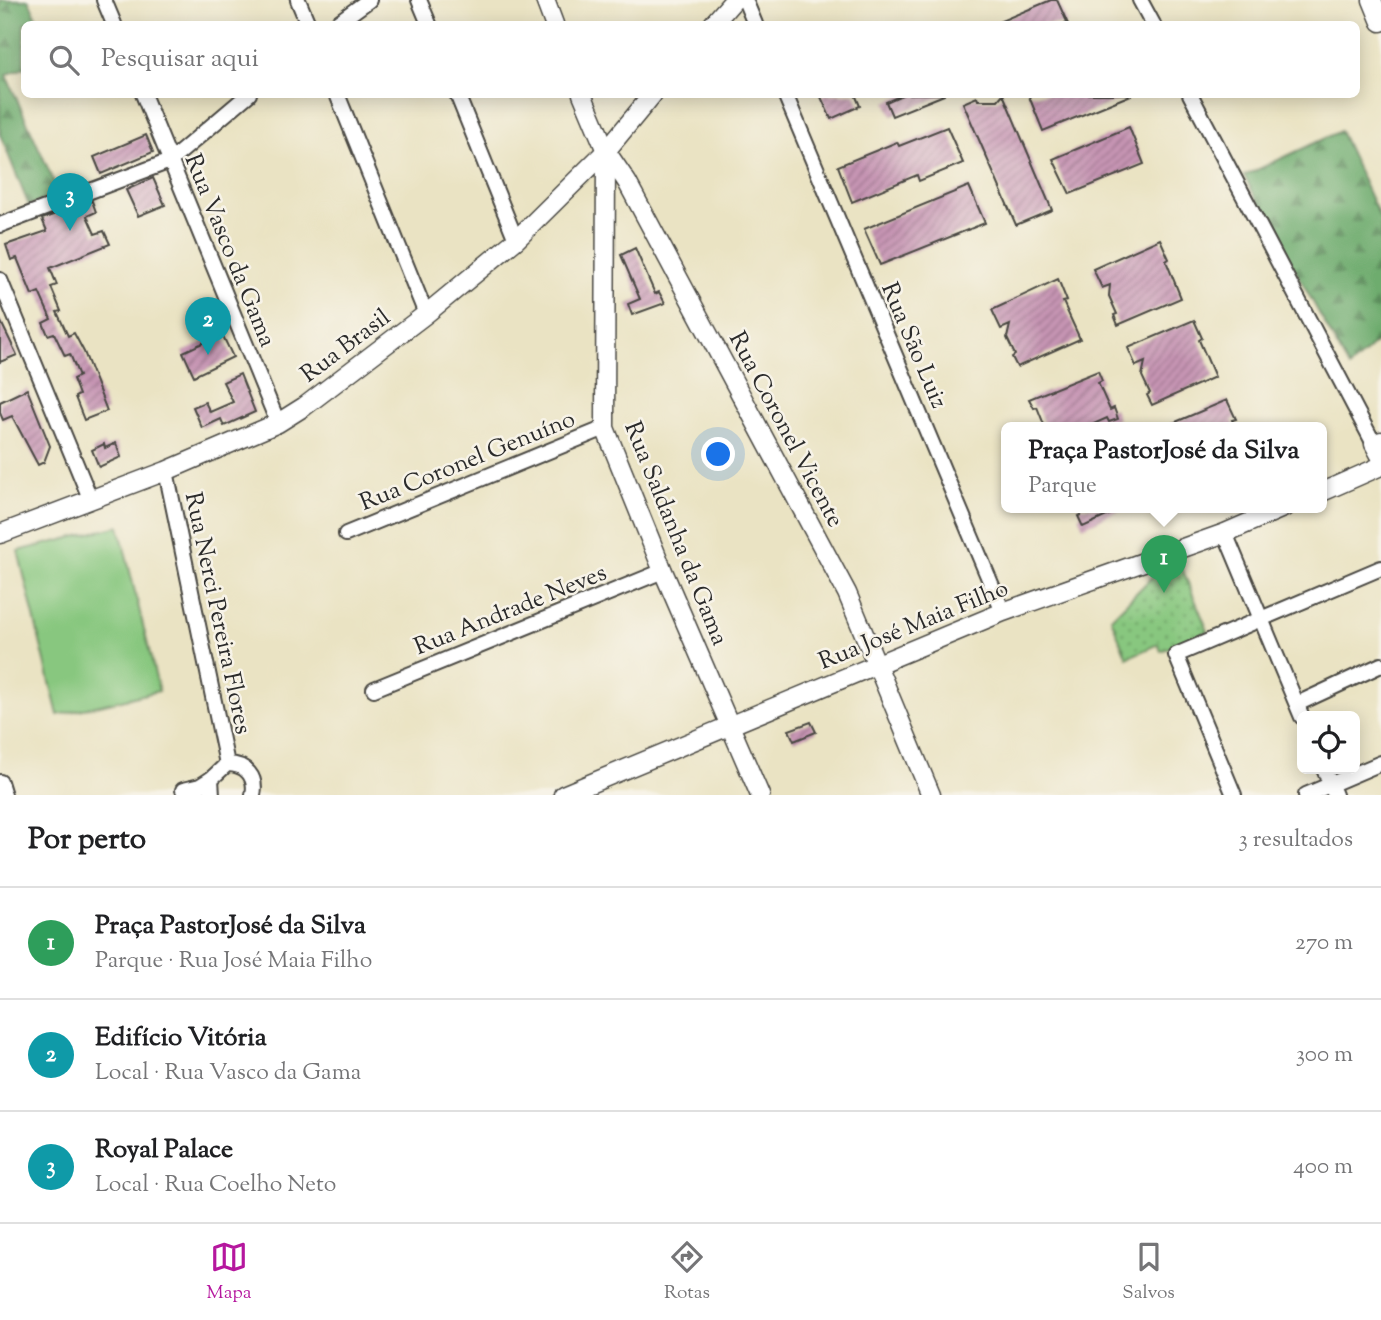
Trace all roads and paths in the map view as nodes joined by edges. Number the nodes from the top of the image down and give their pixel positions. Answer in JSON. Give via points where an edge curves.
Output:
{"nodes":[{"id":1,"x":104,"y":0,"type":"edge"},
{"id":2,"x":298,"y":0,"type":"edge"},
{"id":3,"x":369,"y":0,"type":"edge"},
{"id":4,"x":419,"y":0,"type":"edge"},
{"id":5,"x":545,"y":0,"type":"edge"},
{"id":6,"x":734,"y":0,"type":"edge"},
{"id":7,"x":745,"y":0,"type":"edge"},
{"id":8,"x":1140,"y":0,"type":"edge"},
{"id":9,"x":1372,"y":0,"type":"edge"},
{"id":10,"x":113,"y":21,"type":"edge"},
{"id":11,"x":307,"y":21,"type":"edge"},
{"id":12,"x":340,"y":21,"type":"edge"},
{"id":13,"x":428,"y":21,"type":"edge"},
{"id":14,"x":553,"y":21,"type":"edge"},
{"id":15,"x":716,"y":21,"type":"edge"},
{"id":16,"x":754,"y":21,"type":"edge"},
{"id":17,"x":1151,"y":21,"type":"edge"},
{"id":18,"x":1381,"y":22,"type":"edge"},
{"id":19,"x":145,"y":98,"type":"edge"},
{"id":20,"x":244,"y":98,"type":"edge"},
{"id":21,"x":339,"y":98,"type":"edge"},
{"id":22,"x":459,"y":98,"type":"edge"},
{"id":23,"x":585,"y":98,"type":"edge"},
{"id":24,"x":650,"y":98,"type":"edge"},
{"id":25,"x":787,"y":98,"type":"edge"},
{"id":26,"x":1192,"y":98,"type":"edge"},
{"id":27,"x":606,"y":151,"type":"junction"},
{"id":28,"x":170,"y":161,"type":"junction"},
{"id":29,"x":0,"y":225,"type":"edge"},
{"id":30,"x":516,"y":240,"type":"junction"},
{"id":31,"x":0,"y":280,"type":"edge"},
{"id":32,"x":426,"y":314,"type":"junction"},
{"id":33,"x":278,"y":423,"type":"junction"},
{"id":34,"x":605,"y":428,"type":"junction"},
{"id":35,"x":1379,"y":447,"type":"edge"},
{"id":36,"x":1381,"y":466,"type":"edge"},
{"id":37,"x":166,"y":471,"type":"junction"},
{"id":38,"x":1327,"y":489,"type":"edge"},
{"id":39,"x":90,"y":498,"type":"junction"},
{"id":40,"x":1271,"y":513,"type":"edge"},
{"id":41,"x":1225,"y":533,"type":"junction"},
{"id":42,"x":0,"y":534,"type":"edge"},
{"id":43,"x":346,"y":534,"type":"dead end"},
{"id":44,"x":1381,"y":568,"type":"edge"},
{"id":45,"x":663,"y":571,"type":"junction"},
{"id":46,"x":1003,"y":612,"type":"junction"},
{"id":47,"x":1261,"y":619,"type":"junction"},
{"id":48,"x":1381,"y":664,"type":"edge"},
{"id":49,"x":878,"y":665,"type":"junction"},
{"id":50,"x":374,"y":690,"type":"dead end"},
{"id":51,"x":1299,"y":710,"type":"edge"},
{"id":52,"x":730,"y":724,"type":"junction"},
{"id":53,"x":1381,"y":763,"type":"edge"},
{"id":54,"x":228,"y":764,"type":"junction"},
{"id":55,"x":211,"y":779,"type":"junction"},
{"id":56,"x":0,"y":782,"type":"edge"},
{"id":57,"x":183,"y":790,"type":"dead end"},
{"id":58,"x":1332,"y":790,"type":"edge"},
{"id":59,"x":4,"y":795,"type":"edge"},
{"id":60,"x":212,"y":795,"type":"edge"},
{"id":61,"x":253,"y":795,"type":"edge"},
{"id":62,"x":563,"y":795,"type":"edge"},
{"id":63,"x":760,"y":795,"type":"edge"},
{"id":64,"x":931,"y":795,"type":"edge"},
{"id":65,"x":1234,"y":795,"type":"edge"},
{"id":66,"x":1306,"y":795,"type":"edge"}],
"edges":[{"from":1,"to":10,"type":"street"},
{"from":2,"to":11,"type":"street"},
{"from":3,"to":12,"type":"street"},
{"from":4,"to":13,"type":"street"},
{"from":5,"to":14,"type":"street"},
{"from":6,"to":15,"type":"street"},
{"from":7,"to":16,"type":"street"},
{"from":8,"to":17,"type":"street"},
{"from":9,"to":18,"type":"street"},
{"from":19,"to":28,"type":"street","name":"Rua Vasco da Gama"},
{"from":20,"to":28,"type":"street"},
{"from":21,"to":32,"type":"street"},
{"from":22,"to":30,"type":"street"},
{"from":23,"to":27,"type":"street","name":"Rua Coronel Vicente"},
{"from":24,"to":27,"type":"street","name":"Rua Brasil"},
{"from":25,"to":46,"type":"street","name":"Rua São Luiz"},
{"from":26,"to":35,"type":"street"},
{"from":27,"to":30,"type":"street","name":"Rua Brasil"},
{"from":27,"to":34,"type":"street","name":"Rua Saldanha da Gama"},
{"from":27,"to":49,"type":"street","name":"Rua Coronel Vicente","via":[[841,581]]},
{"from":28,"to":29,"type":"street"},
{"from":28,"to":33,"type":"street","name":"Rua Vasco da Gama"},
{"from":30,"to":32,"type":"street","name":"Rua Brasil"},
{"from":31,"to":39,"type":"street"},
{"from":32,"to":33,"type":"street","name":"Rua Brasil"},
{"from":33,"to":37,"type":"street","name":"Rua Brasil"},
{"from":34,"to":43,"type":"street","name":"Rua Coronel Genuíno"},
{"from":34,"to":45,"type":"street","name":"Rua Saldanha da Gama"},
{"from":36,"to":38,"type":"street"},
{"from":37,"to":39,"type":"street","name":"Rua Brasil"},
{"from":37,"to":54,"type":"street","name":"Rua Nerci Pereira Flores"},
{"from":39,"to":42,"type":"street","name":"Rua Brasil"},
{"from":40,"to":41,"type":"street","name":"Rua José Maia Filho"},
{"from":41,"to":46,"type":"street","name":"Rua José Maia Filho"},
{"from":41,"to":47,"type":"street"},
{"from":44,"to":47,"type":"street"},
{"from":45,"to":50,"type":"street","name":"Rua Andrade Neves"},
{"from":45,"to":52,"type":"street","name":"Rua Saldanha da Gama"},
{"from":46,"to":49,"type":"street","name":"Rua José Maia Filho"},
{"from":47,"to":51,"type":"street"},
{"from":47,"to":65,"type":"street","via":[[1176,655]]},
{"from":48,"to":51,"type":"street"},
{"from":49,"to":52,"type":"street","name":"Rua José Maia Filho"},
{"from":49,"to":64,"type":"street","name":"Rua Coronel Vicente"},
{"from":52,"to":62,"type":"street","name":"Rua José Maia Filho"},
{"from":52,"to":63,"type":"street","name":"Rua Saldanha da Gama"},
{"from":53,"to":58,"type":"street"},
{"from":54,"to":55,"type":"street","name":"Rua Nerci Pereira Flores"},
{"from":54,"to":61,"type":"street","name":"Rua Nerci Pereira Flores","via":[[249,771]]},
{"from":55,"to":57,"type":"street","name":"Rua Nerci Pereira Flores"},
{"from":55,"to":60,"type":"street"},
{"from":56,"to":59,"type":"street"},
{"from":58,"to":66,"type":"street"}]}
